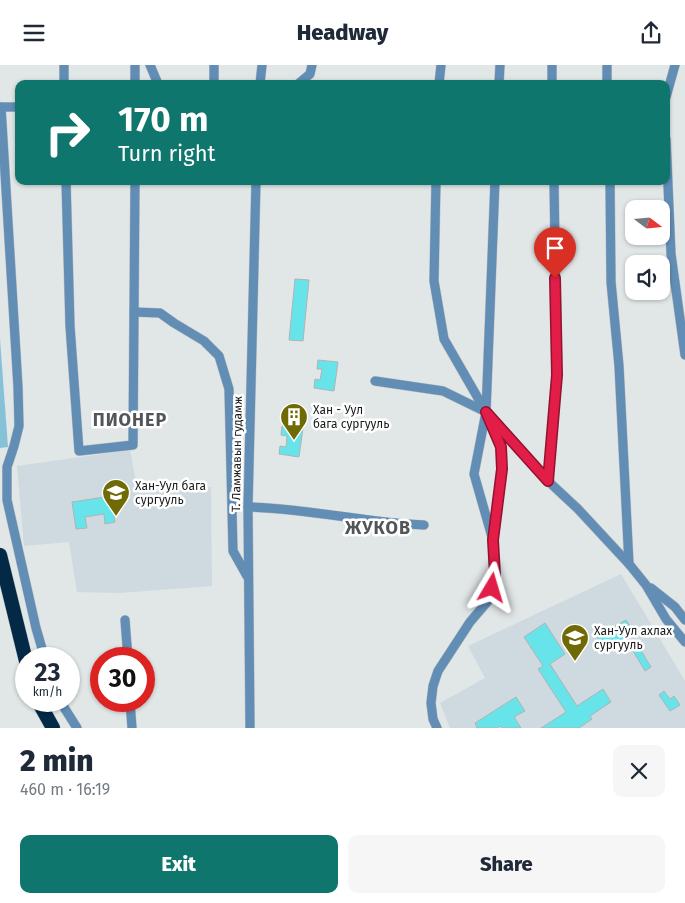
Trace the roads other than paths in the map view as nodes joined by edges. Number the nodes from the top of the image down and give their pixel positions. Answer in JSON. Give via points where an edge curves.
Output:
{"nodes":[{"id":1,"x":64,"y":65,"type":"edge"},
{"id":2,"x":135,"y":65,"type":"edge"},
{"id":3,"x":150,"y":65,"type":"edge"},
{"id":4,"x":214,"y":65,"type":"edge"},
{"id":5,"x":262,"y":65,"type":"edge"},
{"id":6,"x":312,"y":65,"type":"edge"},
{"id":7,"x":441,"y":65,"type":"edge"},
{"id":8,"x":500,"y":65,"type":"edge"},
{"id":9,"x":552,"y":65,"type":"edge"},
{"id":10,"x":607,"y":65,"type":"edge"},
{"id":11,"x":675,"y":65,"type":"edge"},
{"id":12,"x":64,"y":80,"type":"edge"},
{"id":13,"x":135,"y":80,"type":"edge"},
{"id":14,"x":156,"y":80,"type":"edge"},
{"id":15,"x":214,"y":80,"type":"edge"},
{"id":16,"x":260,"y":80,"type":"edge"},
{"id":17,"x":303,"y":80,"type":"edge"},
{"id":18,"x":439,"y":80,"type":"edge"},
{"id":19,"x":499,"y":80,"type":"edge"},
{"id":20,"x":552,"y":80,"type":"edge"},
{"id":21,"x":607,"y":80,"type":"edge"},
{"id":22,"x":670,"y":83,"type":"edge"},
{"id":23,"x":0,"y":107,"type":"edge"},
{"id":24,"x":15,"y":107,"type":"edge"},
{"id":25,"x":66,"y":185,"type":"edge"},
{"id":26,"x":135,"y":185,"type":"edge"},
{"id":27,"x":256,"y":185,"type":"edge"},
{"id":28,"x":436,"y":185,"type":"edge"},
{"id":29,"x":495,"y":185,"type":"edge"},
{"id":30,"x":554,"y":185,"type":"edge"},
{"id":31,"x":610,"y":185,"type":"edge"},
{"id":32,"x":668,"y":185,"type":"edge"},
{"id":33,"x":134,"y":312,"type":"junction"},
{"id":34,"x":685,"y":355,"type":"edge"},
{"id":35,"x":375,"y":381,"type":"dead end"},
{"id":36,"x":486,"y":412,"type":"junction"},
{"id":37,"x":548,"y":481,"type":"junction"},
{"id":38,"x":248,"y":507,"type":"junction"},
{"id":39,"x":424,"y":525,"type":"dead end"},
{"id":40,"x":493,"y":540,"type":"junction"},
{"id":41,"x":0,"y":555,"type":"edge"},
{"id":42,"x":629,"y":563,"type":"junction"},
{"id":43,"x":247,"y":577,"type":"junction"},
{"id":44,"x":646,"y":585,"type":"junction"},
{"id":45,"x":125,"y":620,"type":"dead end"},
{"id":46,"x":685,"y":620,"type":"edge"},
{"id":47,"x":685,"y":642,"type":"edge"},
{"id":48,"x":23,"y":647,"type":"edge"},
{"id":49,"x":42,"y":647,"type":"edge"},
{"id":50,"x":127,"y":647,"type":"edge"},
{"id":51,"x":44,"y":712,"type":"edge"},
{"id":52,"x":67,"y":712,"type":"edge"},
{"id":53,"x":131,"y":712,"type":"edge"},
{"id":54,"x":53,"y":728,"type":"edge"},
{"id":55,"x":77,"y":728,"type":"edge"},
{"id":56,"x":132,"y":728,"type":"edge"},
{"id":57,"x":250,"y":728,"type":"edge"},
{"id":58,"x":437,"y":728,"type":"edge"}],
"edges":[{"from":1,"to":12,"type":"street"},
{"from":2,"to":13,"type":"street"},
{"from":3,"to":14,"type":"street"},
{"from":4,"to":15,"type":"street"},
{"from":5,"to":16,"type":"street"},
{"from":6,"to":17,"type":"street","via":[[310,74]]},
{"from":7,"to":18,"type":"street"},
{"from":8,"to":19,"type":"street"},
{"from":9,"to":20,"type":"street"},
{"from":10,"to":21,"type":"street"},
{"from":11,"to":22,"type":"street"},
{"from":23,"to":24,"type":"street"},
{"from":23,"to":49,"type":"street","via":[[19,426],[7,467],[7,500]]},
{"from":25,"to":33,"type":"street","via":[[70,325],[79,451],[134,445]]},
{"from":26,"to":33,"type":"street"},
{"from":27,"to":38,"type":"street","name":"Т. Ламжавын гудамж"},
{"from":28,"to":36,"type":"street","via":[[434,281],[444,339]]},
{"from":29,"to":36,"type":"street"},
{"from":30,"to":37,"type":"street","via":[[557,375]]},
{"from":31,"to":42,"type":"street","via":[[611,282],[619,367]]},
{"from":32,"to":34,"type":"street","via":[[671,254]]},
{"from":33,"to":43,"type":"street","via":[[160,313],[204,341],[219,356],[229,389],[233,551]]},
{"from":35,"to":36,"type":"street","via":[[443,391]]},
{"from":36,"to":37,"type":"street"},
{"from":36,"to":40,"type":"street","via":[[501,447],[502,469]]},
{"from":36,"to":40,"type":"street","via":[[474,474]]},
{"from":37,"to":42,"type":"street"},
{"from":38,"to":39,"type":"street","via":[[388,524]]},
{"from":38,"to":43,"type":"street","name":"Т. Ламжавын гудамж"},
{"from":40,"to":58,"type":"street","via":[[495,575],[488,601],[438,671],[433,686],[431,703]]},
{"from":41,"to":48,"type":"highway"},
{"from":42,"to":44,"type":"street"},
{"from":43,"to":57,"type":"street","name":"Т. Ламжавын гудамж"},
{"from":44,"to":46,"type":"street","via":[[675,607]]},
{"from":44,"to":47,"type":"street","via":[[666,619]]},
{"from":45,"to":50,"type":"street"},
{"from":51,"to":54,"type":"highway"},
{"from":52,"to":55,"type":"street"},
{"from":53,"to":56,"type":"street"}]}
